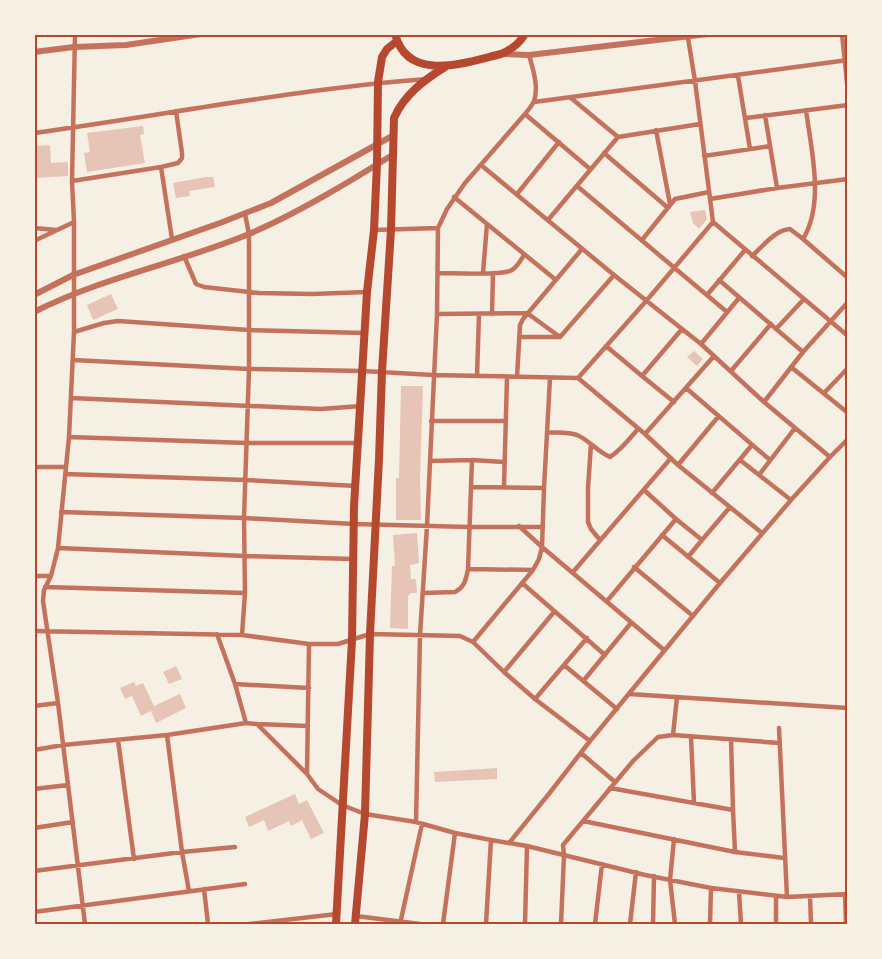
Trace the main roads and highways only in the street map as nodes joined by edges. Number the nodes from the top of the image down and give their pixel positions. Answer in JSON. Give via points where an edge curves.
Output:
{"nodes":[{"id":1,"x":525,"y":34,"type":"edge"},
{"id":2,"x":396,"y":38,"type":"edge"},
{"id":3,"x":445,"y":67,"type":"junction"},
{"id":4,"x":356,"y":920,"type":"edge"},
{"id":5,"x":336,"y":924,"type":"edge"}],
"edges":[{"from":1,"to":3,"type":"main road","via":[[509,51]]},
{"from":2,"to":3,"type":"main road","via":[[415,62]]},
{"from":2,"to":5,"type":"main road","via":[[382,57],[378,82],[374,230],[364,333]]},
{"from":3,"to":4,"type":"main road","via":[[408,96],[394,118],[365,814]]}]}
